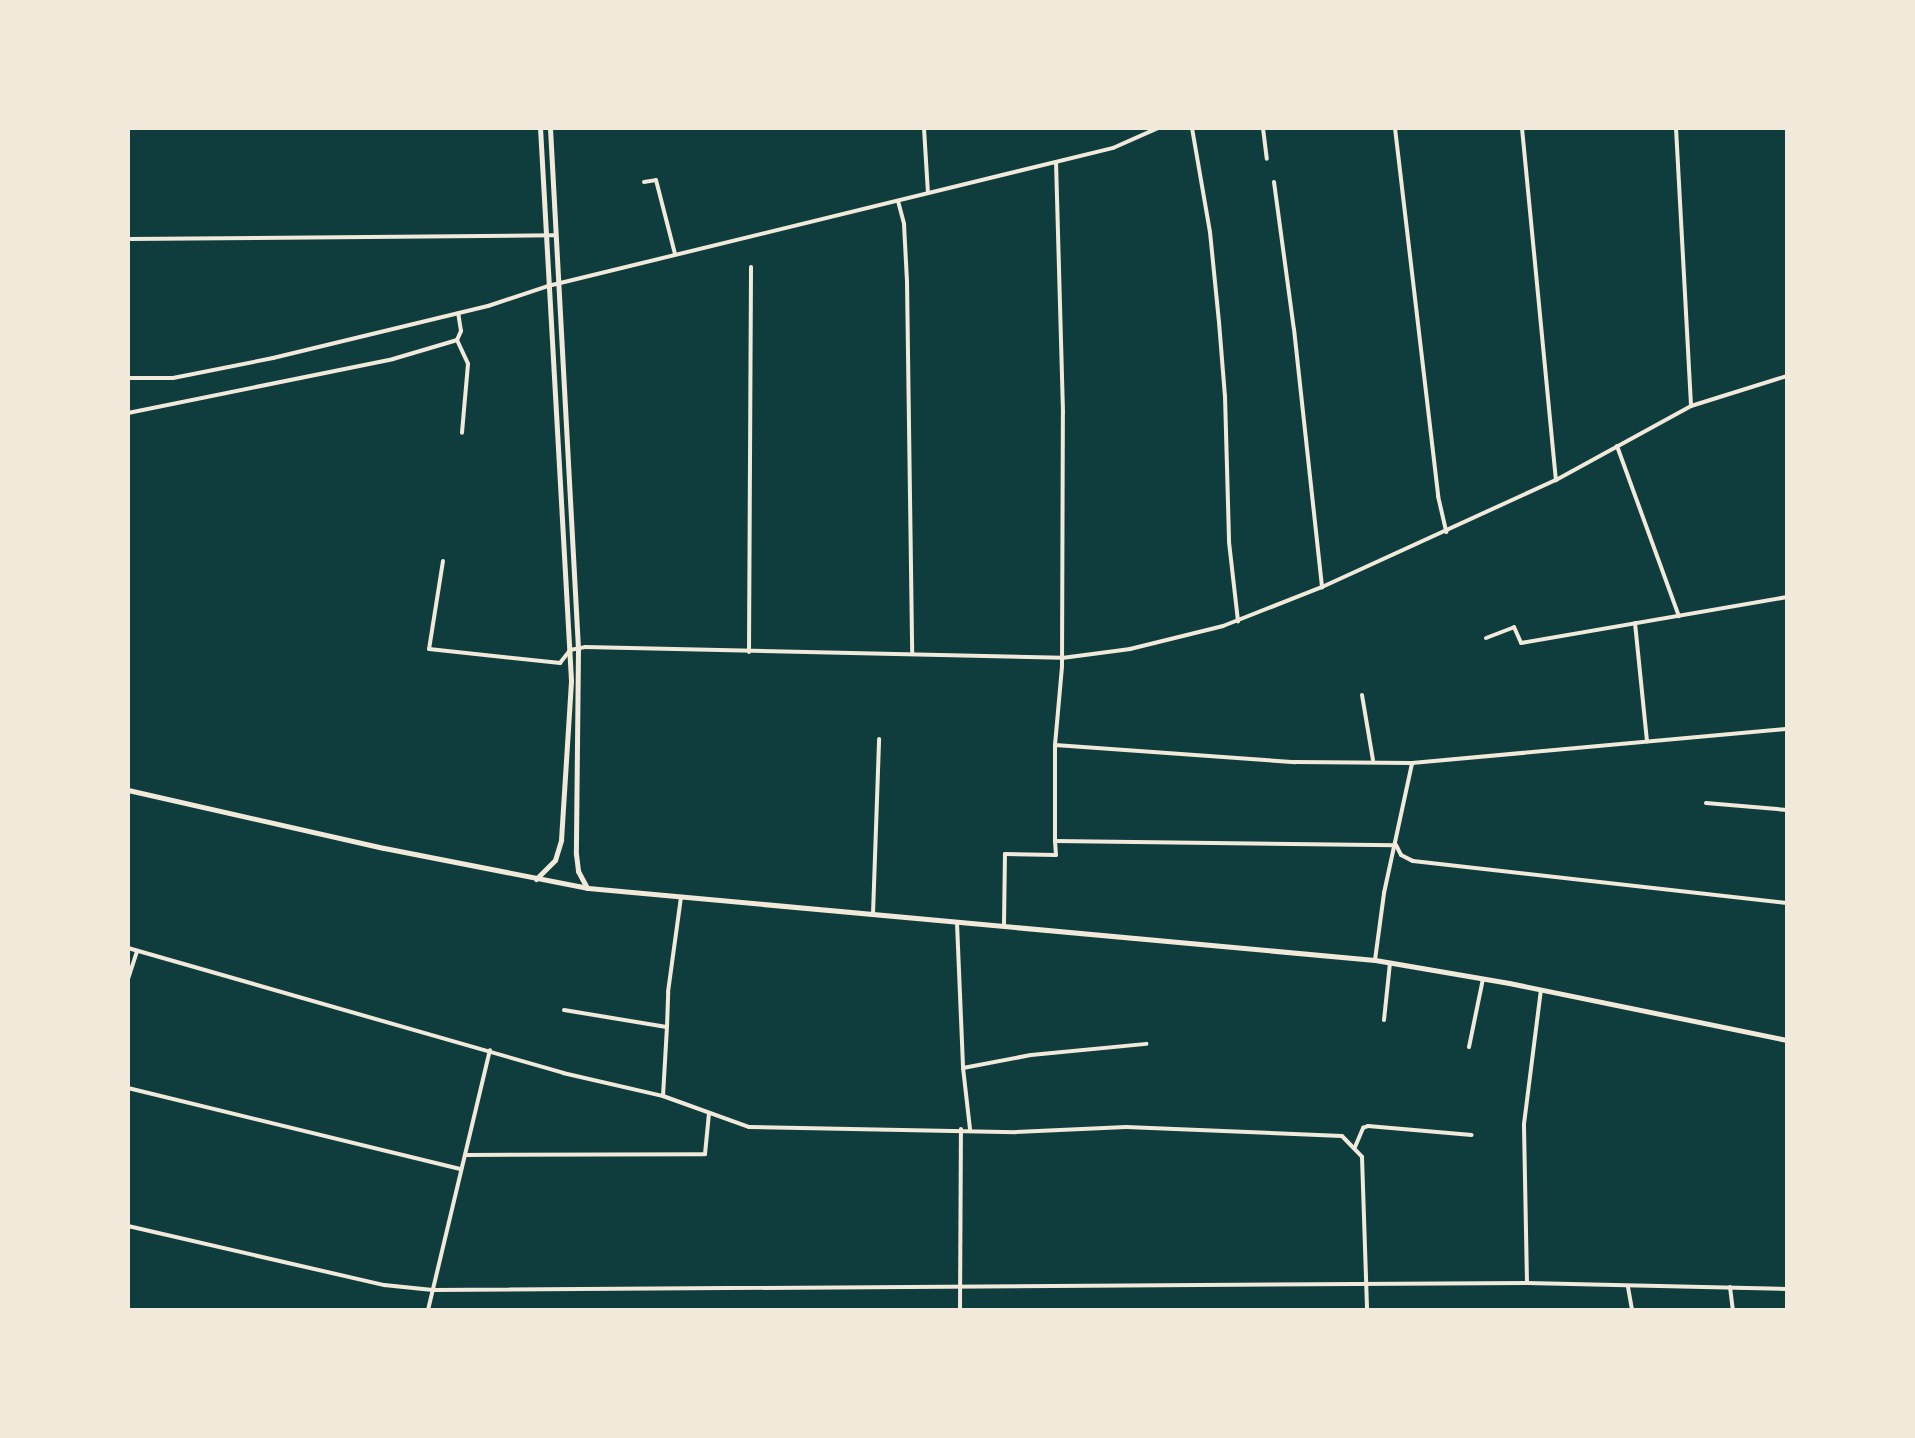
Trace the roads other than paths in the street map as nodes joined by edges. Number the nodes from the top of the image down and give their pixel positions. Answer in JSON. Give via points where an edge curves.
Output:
{"nodes":[{"id":1,"x":540,"y":128,"type":"edge"},
{"id":2,"x":550,"y":128,"type":"edge"},
{"id":3,"x":924,"y":128,"type":"edge"},
{"id":4,"x":1158,"y":128,"type":"edge"},
{"id":5,"x":1192,"y":128,"type":"edge"},
{"id":6,"x":1263,"y":128,"type":"edge"},
{"id":7,"x":1395,"y":128,"type":"edge"},
{"id":8,"x":1522,"y":128,"type":"edge"},
{"id":9,"x":1676,"y":128,"type":"edge"},
{"id":10,"x":1267,"y":159,"type":"dead end"},
{"id":11,"x":1056,"y":162,"type":"junction"},
{"id":12,"x":644,"y":182,"type":"dead end"},
{"id":13,"x":1274,"y":182,"type":"dead end"},
{"id":14,"x":928,"y":193,"type":"junction"},
{"id":15,"x":898,"y":201,"type":"junction"},
{"id":16,"x":544,"y":235,"type":"junction"},
{"id":17,"x":554,"y":235,"type":"junction"},
{"id":18,"x":128,"y":239,"type":"edge"},
{"id":19,"x":676,"y":255,"type":"junction"},
{"id":20,"x":751,"y":267,"type":"dead end"},
{"id":21,"x":557,"y":284,"type":"junction"},
{"id":22,"x":548,"y":286,"type":"junction"},
{"id":23,"x":458,"y":313,"type":"junction"},
{"id":24,"x":457,"y":340,"type":"junction"},
{"id":25,"x":1787,"y":376,"type":"edge"},
{"id":26,"x":128,"y":378,"type":"edge"},
{"id":27,"x":1691,"y":406,"type":"junction"},
{"id":28,"x":128,"y":413,"type":"edge"},
{"id":29,"x":462,"y":433,"type":"dead end"},
{"id":30,"x":1617,"y":445,"type":"junction"},
{"id":31,"x":1556,"y":480,"type":"junction"},
{"id":32,"x":1446,"y":532,"type":"junction"},
{"id":33,"x":443,"y":561,"type":"dead end"},
{"id":34,"x":1322,"y":587,"type":"junction"},
{"id":35,"x":1787,"y":597,"type":"edge"},
{"id":36,"x":1679,"y":616,"type":"junction"},
{"id":37,"x":1238,"y":621,"type":"junction"},
{"id":38,"x":1635,"y":623,"type":"junction"},
{"id":39,"x":1486,"y":638,"type":"dead end"},
{"id":40,"x":578,"y":649,"type":"junction"},
{"id":41,"x":570,"y":650,"type":"junction"},
{"id":42,"x":749,"y":652,"type":"junction"},
{"id":43,"x":912,"y":653,"type":"junction"},
{"id":44,"x":1062,"y":658,"type":"junction"},
{"id":45,"x":1362,"y":695,"type":"dead end"},
{"id":46,"x":1787,"y":729,"type":"edge"},
{"id":47,"x":879,"y":739,"type":"dead end"},
{"id":48,"x":1647,"y":741,"type":"junction"},
{"id":49,"x":1055,"y":745,"type":"junction"},
{"id":50,"x":1373,"y":761,"type":"junction"},
{"id":51,"x":1412,"y":763,"type":"junction"},
{"id":52,"x":128,"y":790,"type":"edge"},
{"id":53,"x":1706,"y":803,"type":"dead end"},
{"id":54,"x":1787,"y":810,"type":"edge"},
{"id":55,"x":1055,"y":841,"type":"junction"},
{"id":56,"x":1396,"y":845,"type":"junction"},
{"id":57,"x":536,"y":880,"type":"junction"},
{"id":58,"x":588,"y":888,"type":"junction"},
{"id":59,"x":681,"y":897,"type":"junction"},
{"id":60,"x":1787,"y":903,"type":"edge"},
{"id":61,"x":873,"y":914,"type":"junction"},
{"id":62,"x":957,"y":922,"type":"junction"},
{"id":63,"x":1004,"y":924,"type":"junction"},
{"id":64,"x":128,"y":948,"type":"edge"},
{"id":65,"x":137,"y":952,"type":"junction"},
{"id":66,"x":1375,"y":960,"type":"junction"},
{"id":67,"x":1390,"y":963,"type":"junction"},
{"id":68,"x":128,"y":979,"type":"edge"},
{"id":69,"x":1483,"y":979,"type":"junction"},
{"id":70,"x":1541,"y":990,"type":"junction"},
{"id":71,"x":564,"y":1010,"type":"dead end"},
{"id":72,"x":1384,"y":1020,"type":"dead end"},
{"id":73,"x":667,"y":1027,"type":"junction"},
{"id":74,"x":1787,"y":1040,"type":"edge"},
{"id":75,"x":1146,"y":1044,"type":"dead end"},
{"id":76,"x":1469,"y":1047,"type":"dead end"},
{"id":77,"x":490,"y":1050,"type":"junction"},
{"id":78,"x":963,"y":1068,"type":"junction"},
{"id":79,"x":128,"y":1088,"type":"edge"},
{"id":80,"x":663,"y":1096,"type":"junction"},
{"id":81,"x":709,"y":1113,"type":"junction"},
{"id":82,"x":961,"y":1129,"type":"junction"},
{"id":83,"x":970,"y":1129,"type":"junction"},
{"id":84,"x":1472,"y":1135,"type":"dead end"},
{"id":85,"x":1355,"y":1147,"type":"junction"},
{"id":86,"x":465,"y":1155,"type":"junction"},
{"id":87,"x":461,"y":1169,"type":"junction"},
{"id":88,"x":128,"y":1226,"type":"edge"},
{"id":89,"x":1527,"y":1283,"type":"junction"},
{"id":90,"x":1367,"y":1284,"type":"junction"},
{"id":91,"x":1628,"y":1287,"type":"junction"},
{"id":92,"x":1730,"y":1287,"type":"junction"},
{"id":93,"x":959,"y":1288,"type":"junction"},
{"id":94,"x":1787,"y":1289,"type":"edge"},
{"id":95,"x":433,"y":1290,"type":"junction"},
{"id":96,"x":428,"y":1310,"type":"edge"},
{"id":97,"x":960,"y":1310,"type":"edge"},
{"id":98,"x":1367,"y":1310,"type":"edge"},
{"id":99,"x":1632,"y":1310,"type":"edge"},
{"id":100,"x":1733,"y":1310,"type":"edge"}],
"edges":[{"from":1,"to":16,"type":"main road"},
{"from":2,"to":17,"type":"main road"},
{"from":3,"to":14,"type":"street"},
{"from":4,"to":11,"type":"street","via":[[1113,148]]},
{"from":5,"to":37,"type":"street","via":[[1219,322]]},
{"from":6,"to":10,"type":"street"},
{"from":7,"to":32,"type":"street"},
{"from":8,"to":31,"type":"street"},
{"from":9,"to":27,"type":"street"},
{"from":11,"to":14,"type":"street"},
{"from":11,"to":44,"type":"street"},
{"from":12,"to":19,"type":"street","via":[[656,180]]},
{"from":13,"to":34,"type":"street"},
{"from":14,"to":15,"type":"street"},
{"from":15,"to":19,"type":"street"},
{"from":15,"to":43,"type":"street","via":[[907,281]]},
{"from":16,"to":17,"type":"street"},
{"from":16,"to":18,"type":"street"},
{"from":16,"to":22,"type":"main road"},
{"from":17,"to":21,"type":"main road"},
{"from":19,"to":21,"type":"street"},
{"from":20,"to":42,"type":"street"},
{"from":21,"to":22,"type":"street"},
{"from":21,"to":40,"type":"main road"},
{"from":22,"to":23,"type":"street"},
{"from":22,"to":41,"type":"main road"},
{"from":23,"to":24,"type":"street"},
{"from":23,"to":26,"type":"street","via":[[188,375]]},
{"from":24,"to":28,"type":"street","via":[[393,359]]},
{"from":24,"to":29,"type":"street","via":[[468,364]]},
{"from":25,"to":27,"type":"street"},
{"from":27,"to":30,"type":"street"},
{"from":30,"to":31,"type":"street"},
{"from":30,"to":36,"type":"street"},
{"from":31,"to":32,"type":"street"},
{"from":32,"to":34,"type":"street"},
{"from":33,"to":41,"type":"street","via":[[429,649],[560,663]]},
{"from":34,"to":37,"type":"street"},
{"from":35,"to":36,"type":"street"},
{"from":36,"to":38,"type":"street"},
{"from":37,"to":44,"type":"street","via":[[1130,649]]},
{"from":38,"to":39,"type":"street","via":[[1521,643],[1514,627]]},
{"from":38,"to":48,"type":"street"},
{"from":40,"to":41,"type":"street"},
{"from":40,"to":42,"type":"street"},
{"from":40,"to":58,"type":"main road","via":[[576,854]]},
{"from":41,"to":57,"type":"main road","via":[[561,840],[555,860]]},
{"from":42,"to":43,"type":"street"},
{"from":43,"to":44,"type":"street"},
{"from":44,"to":49,"type":"street"},
{"from":45,"to":50,"type":"street"},
{"from":46,"to":48,"type":"street"},
{"from":47,"to":61,"type":"street"},
{"from":48,"to":51,"type":"street"},
{"from":49,"to":50,"type":"street","via":[[1295,762]]},
{"from":49,"to":55,"type":"street"},
{"from":50,"to":51,"type":"street"},
{"from":51,"to":56,"type":"street"},
{"from":52,"to":57,"type":"main road"},
{"from":53,"to":54,"type":"street"},
{"from":55,"to":56,"type":"street"},
{"from":55,"to":63,"type":"street","via":[[1056,855],[1005,854]]},
{"from":56,"to":60,"type":"street","via":[[1413,861]]},
{"from":56,"to":66,"type":"street"},
{"from":57,"to":58,"type":"main road"},
{"from":58,"to":59,"type":"main road"},
{"from":59,"to":61,"type":"main road"},
{"from":59,"to":73,"type":"street"},
{"from":61,"to":62,"type":"main road"},
{"from":62,"to":63,"type":"main road"},
{"from":62,"to":78,"type":"street"},
{"from":63,"to":66,"type":"main road"},
{"from":64,"to":65,"type":"street"},
{"from":65,"to":68,"type":"street"},
{"from":65,"to":77,"type":"street"},
{"from":66,"to":67,"type":"main road"},
{"from":67,"to":69,"type":"main road"},
{"from":67,"to":72,"type":"street"},
{"from":69,"to":70,"type":"main road"},
{"from":69,"to":76,"type":"street"},
{"from":70,"to":74,"type":"main road"},
{"from":70,"to":89,"type":"street","via":[[1524,1124]]},
{"from":71,"to":73,"type":"street"},
{"from":73,"to":80,"type":"street"},
{"from":75,"to":78,"type":"street","via":[[1031,1055]]},
{"from":77,"to":80,"type":"street"},
{"from":77,"to":86,"type":"street"},
{"from":78,"to":83,"type":"street"},
{"from":79,"to":87,"type":"street"},
{"from":80,"to":81,"type":"street"},
{"from":81,"to":82,"type":"street","via":[[749,1127]]},
{"from":81,"to":86,"type":"street","via":[[705,1154]]},
{"from":82,"to":83,"type":"street"},
{"from":82,"to":93,"type":"street"},
{"from":83,"to":85,"type":"street","via":[[1227,1130],[1342,1136]]},
{"from":84,"to":85,"type":"street","via":[[1368,1126]]},
{"from":85,"to":90,"type":"street","via":[[1362,1157],[1364,1179]]},
{"from":86,"to":87,"type":"street"},
{"from":87,"to":95,"type":"street"},
{"from":88,"to":95,"type":"street","via":[[384,1285]]},
{"from":89,"to":90,"type":"street"},
{"from":89,"to":91,"type":"street"},
{"from":90,"to":93,"type":"street"},
{"from":90,"to":98,"type":"street"},
{"from":91,"to":92,"type":"street"},
{"from":91,"to":99,"type":"street"},
{"from":92,"to":94,"type":"street"},
{"from":92,"to":100,"type":"street"},
{"from":93,"to":95,"type":"street"},
{"from":93,"to":97,"type":"street"},
{"from":95,"to":96,"type":"street"}]}
